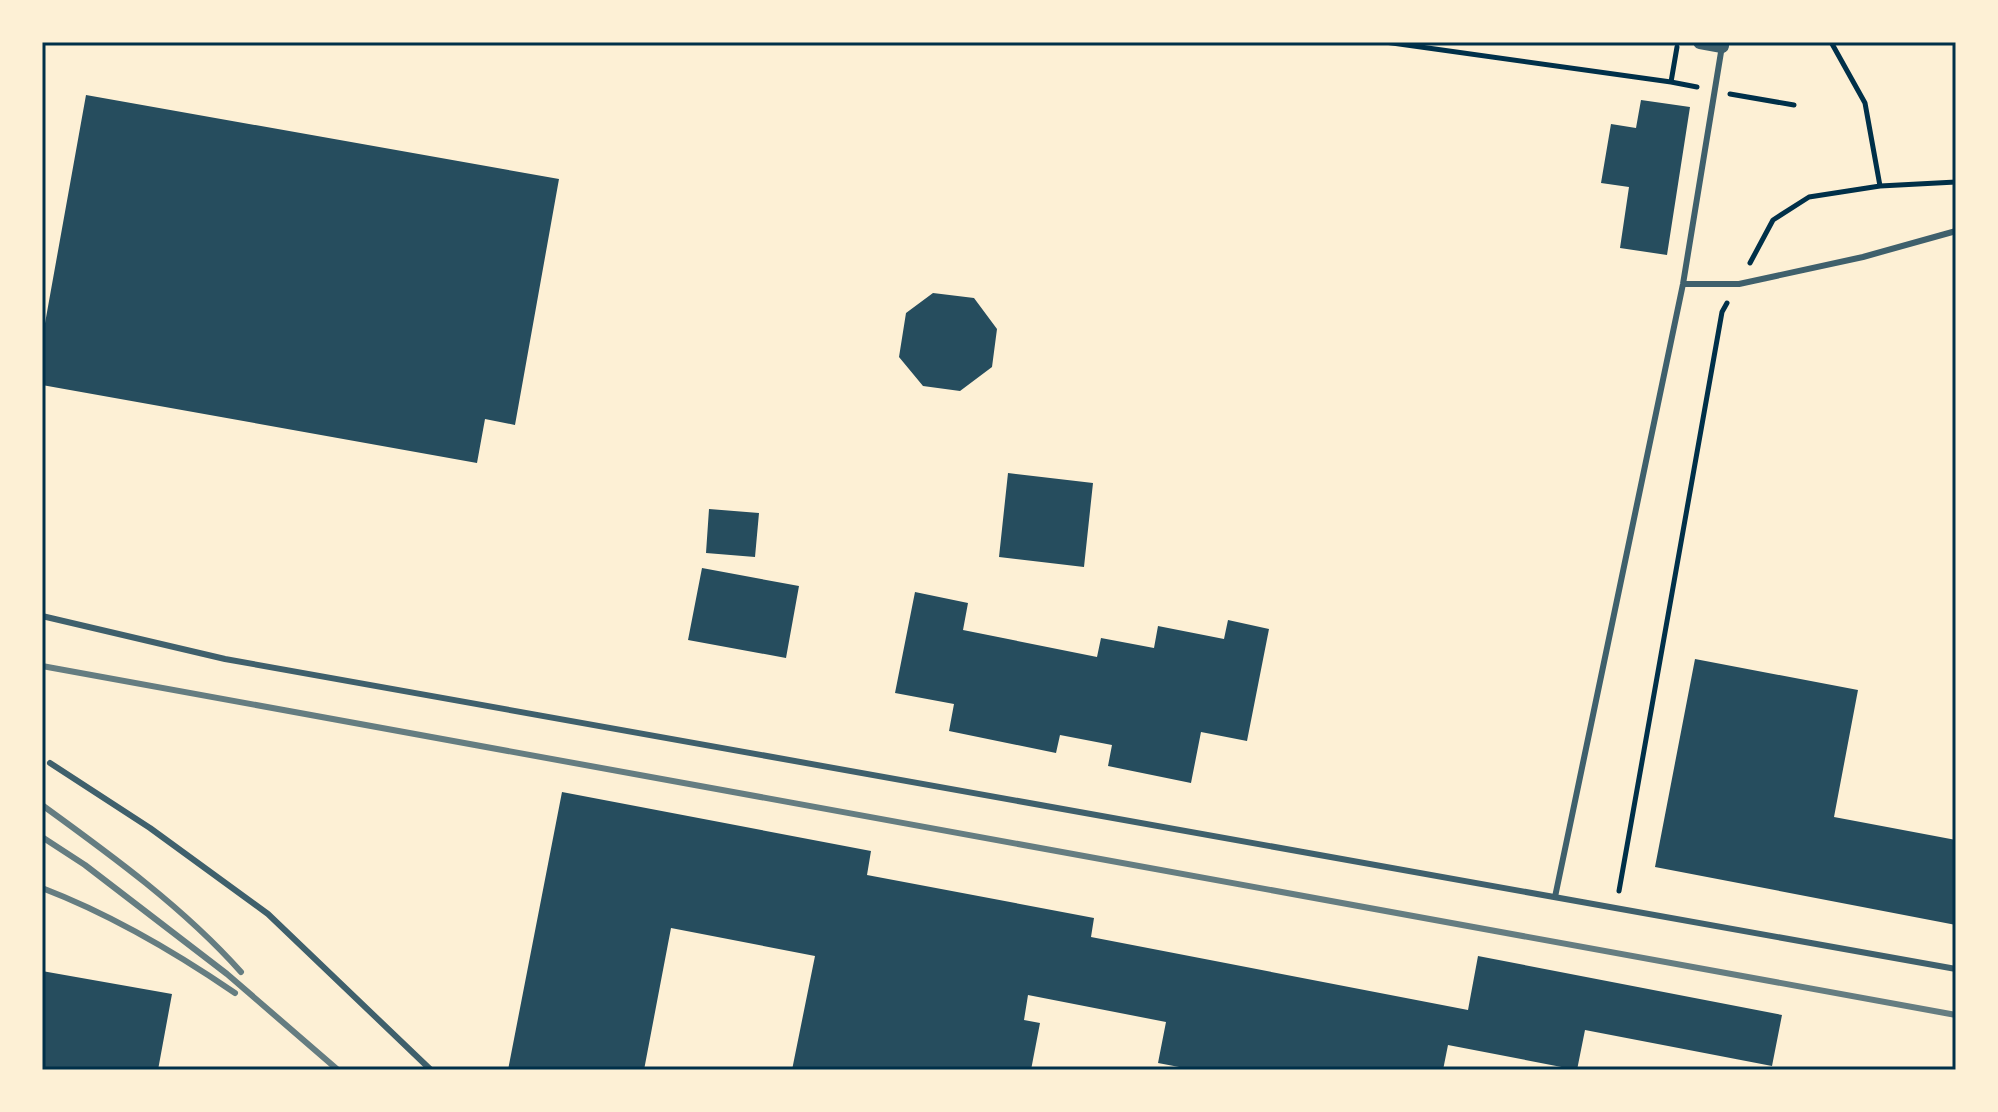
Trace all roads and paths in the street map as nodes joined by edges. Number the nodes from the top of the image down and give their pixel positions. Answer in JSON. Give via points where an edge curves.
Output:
{"nodes":[{"id":1,"x":1385,"y":42,"type":"edge"},
{"id":2,"x":1700,"y":42,"type":"edge"},
{"id":3,"x":1831,"y":42,"type":"edge"},
{"id":4,"x":1722,"y":46,"type":"joint"},
{"id":5,"x":1671,"y":82,"type":"dead end"},
{"id":6,"x":1956,"y":182,"type":"edge"},
{"id":7,"x":1880,"y":186,"type":"junction"},
{"id":8,"x":1956,"y":231,"type":"edge"},
{"id":9,"x":1683,"y":284,"type":"junction"},
{"id":10,"x":1739,"y":284,"type":"junction"},
{"id":11,"x":42,"y":616,"type":"edge"},
{"id":12,"x":50,"y":763,"type":"dead end"},
{"id":13,"x":1555,"y":897,"type":"junction"},
{"id":14,"x":1616,"y":908,"type":"junction"},
{"id":15,"x":1956,"y":969,"type":"edge"},
{"id":16,"x":431,"y":1070,"type":"edge"}],
"edges":[{"from":1,"to":5,"type":"path"},
{"from":2,"to":4,"type":"street"},
{"from":3,"to":7,"type":"path","via":[[1865,103]]},
{"from":4,"to":9,"type":"lane"},
{"from":6,"to":7,"type":"path"},
{"from":7,"to":10,"type":"path","via":[[1809,197],[1773,220]]},
{"from":8,"to":10,"type":"lane"},
{"from":9,"to":10,"type":"lane"},
{"from":9,"to":13,"type":"lane"},
{"from":10,"to":14,"type":"path","via":[[1722,312]]},
{"from":11,"to":13,"type":"lane","via":[[225,659]]},
{"from":12,"to":16,"type":"lane","via":[[268,914]]},
{"from":13,"to":14,"type":"lane"},
{"from":14,"to":15,"type":"lane"}]}
